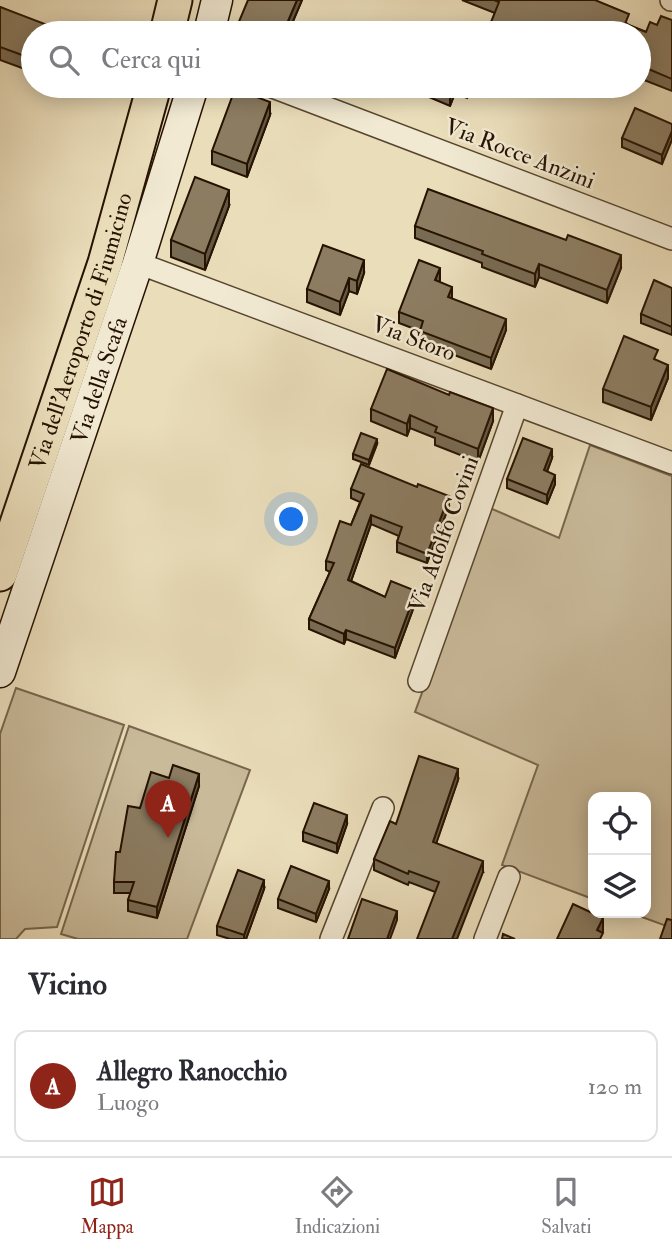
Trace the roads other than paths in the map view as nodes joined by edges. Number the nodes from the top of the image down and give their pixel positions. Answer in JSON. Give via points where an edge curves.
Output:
{"nodes":[{"id":1,"x":175,"y":0,"type":"edge"},
{"id":2,"x":217,"y":0,"type":"edge"},
{"id":3,"x":170,"y":21,"type":"edge"},
{"id":4,"x":212,"y":21,"type":"edge"},
{"id":5,"x":151,"y":98,"type":"edge"},
{"id":6,"x":189,"y":98,"type":"edge"},
{"id":7,"x":302,"y":98,"type":"edge"},
{"id":8,"x":672,"y":239,"type":"edge"},
{"id":9,"x":138,"y":263,"type":"junction"},
{"id":10,"x":517,"y":405,"type":"junction"},
{"id":11,"x":672,"y":463,"type":"edge"},
{"id":12,"x":0,"y":574,"type":"edge"},
{"id":13,"x":0,"y":672,"type":"edge"},
{"id":14,"x":419,"y":681,"type":"dead end"},
{"id":15,"x":383,"y":808,"type":"dead end"},
{"id":16,"x":509,"y":877,"type":"dead end"},
{"id":17,"x":331,"y":939,"type":"edge"},
{"id":18,"x":485,"y":939,"type":"edge"}],
"edges":[{"from":1,"to":3,"type":"main road"},
{"from":2,"to":4,"type":"street"},
{"from":5,"to":12,"type":"main road","name":"Via dell'Aeroporto di Fiumicino","via":[[106,263]]},
{"from":6,"to":9,"type":"street","name":"Via della Scafa"},
{"from":7,"to":8,"type":"street","name":"Via Rocce Anzini"},
{"from":9,"to":10,"type":"street","name":"Via Storo"},
{"from":9,"to":13,"type":"street","name":"Via della Scafa"},
{"from":10,"to":11,"type":"street","name":"Via Storo"},
{"from":10,"to":14,"type":"street","name":"Via Adolfo Covini"},
{"from":15,"to":17,"type":"street"},
{"from":16,"to":18,"type":"street"}]}
